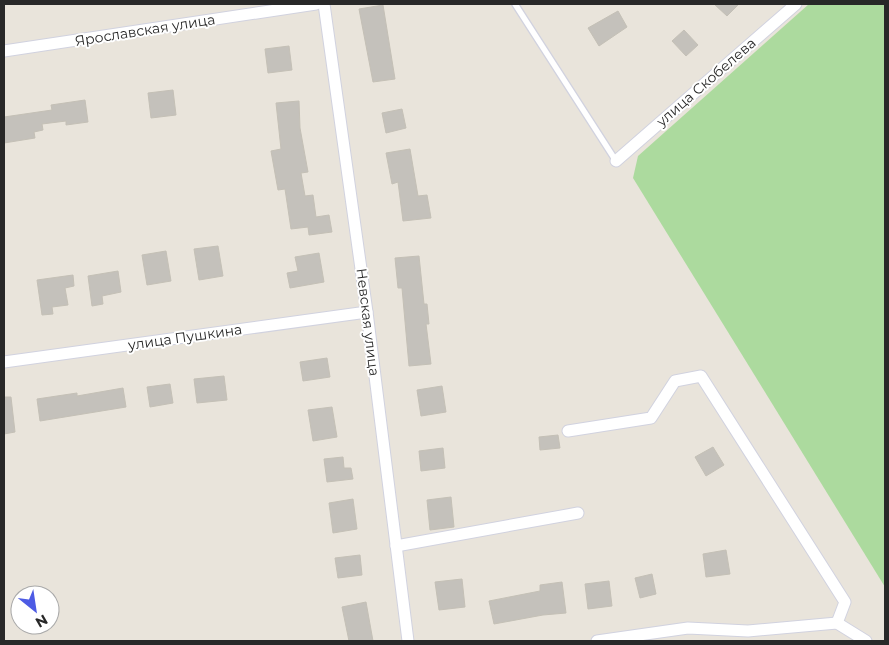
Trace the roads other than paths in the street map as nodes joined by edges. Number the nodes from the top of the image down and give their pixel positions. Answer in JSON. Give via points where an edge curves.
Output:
{"nodes":[{"id":1,"x":316,"y":4,"type":"edge"},
{"id":2,"x":324,"y":4,"type":"edge"},
{"id":3,"x":515,"y":4,"type":"edge"},
{"id":4,"x":796,"y":4,"type":"edge"},
{"id":5,"x":4,"y":51,"type":"edge"},
{"id":6,"x":616,"y":161,"type":"joint"},
{"id":7,"x":367,"y":312,"type":"junction"},
{"id":8,"x":4,"y":362,"type":"edge"},
{"id":9,"x":568,"y":431,"type":"dead end"},
{"id":10,"x":578,"y":513,"type":"dead end"},
{"id":11,"x":396,"y":546,"type":"junction"},
{"id":12,"x":837,"y":623,"type":"junction"},
{"id":13,"x":748,"y":636,"type":"edge"},
{"id":14,"x":408,"y":641,"type":"edge"},
{"id":15,"x":597,"y":641,"type":"edge"},
{"id":16,"x":866,"y":641,"type":"edge"}],
"edges":[{"from":1,"to":5,"type":"street","name":"Ярославская улица"},
{"from":2,"to":7,"type":"street","name":"Невская улица"},
{"from":3,"to":6,"type":"lane"},
{"from":4,"to":6,"type":"street","name":"улица Скобелева"},
{"from":7,"to":8,"type":"street","name":"улица Пушкина"},
{"from":7,"to":11,"type":"street","name":"Невская улица"},
{"from":9,"to":12,"type":"street","via":[[651,418],[675,381],[701,376],[844,602]]},
{"from":10,"to":11,"type":"street"},
{"from":11,"to":14,"type":"street","name":"Невская улица"},
{"from":12,"to":13,"type":"street"},
{"from":12,"to":16,"type":"street"},
{"from":13,"to":15,"type":"street","via":[[688,628]]}]}
